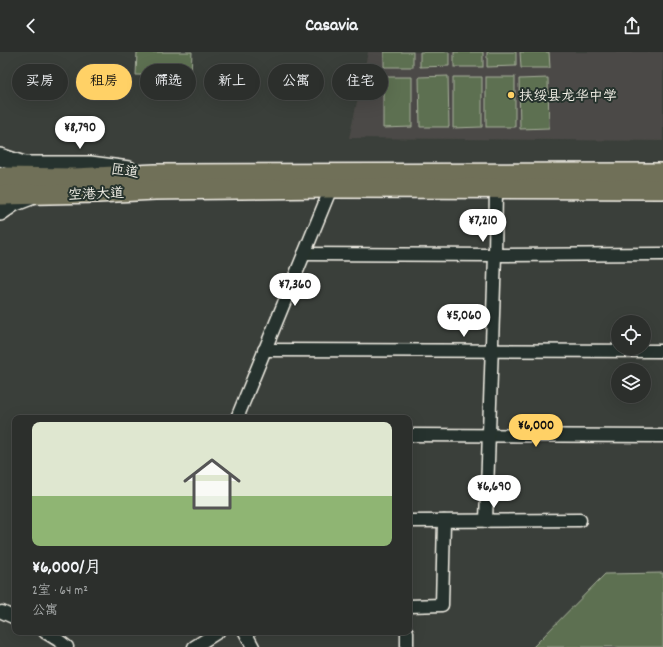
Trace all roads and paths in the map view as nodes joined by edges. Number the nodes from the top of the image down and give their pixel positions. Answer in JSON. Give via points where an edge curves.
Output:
{"nodes":[{"id":1,"x":0,"y":157,"type":"edge"},
{"id":2,"x":663,"y":173,"type":"edge"},
{"id":3,"x":0,"y":178,"type":"edge"},
{"id":4,"x":155,"y":182,"type":"junction"},
{"id":5,"x":331,"y":188,"type":"junction"},
{"id":6,"x":496,"y":188,"type":"junction"},
{"id":7,"x":663,"y":189,"type":"edge"},
{"id":8,"x":37,"y":194,"type":"junction"},
{"id":9,"x":0,"y":195,"type":"edge"},
{"id":10,"x":0,"y":212,"type":"edge"},
{"id":11,"x":304,"y":254,"type":"junction"},
{"id":12,"x":663,"y":254,"type":"edge"},
{"id":13,"x":495,"y":255,"type":"junction"},
{"id":14,"x":264,"y":350,"type":"junction"},
{"id":15,"x":492,"y":350,"type":"junction"},
{"id":16,"x":663,"y":351,"type":"edge"},
{"id":17,"x":238,"y":415,"type":"edge"},
{"id":18,"x":412,"y":436,"type":"edge"},
{"id":19,"x":489,"y":436,"type":"junction"},
{"id":20,"x":663,"y":436,"type":"edge"},
{"id":21,"x":580,"y":520,"type":"dead end"},
{"id":22,"x":412,"y":521,"type":"edge"},
{"id":23,"x":444,"y":521,"type":"junction"},
{"id":24,"x":486,"y":521,"type":"junction"},
{"id":25,"x":412,"y":606,"type":"edge"},
{"id":26,"x":2,"y":612,"type":"dead end"},
{"id":27,"x":12,"y":617,"type":"edge"},
{"id":28,"x":50,"y":635,"type":"edge"},
{"id":29,"x":213,"y":635,"type":"edge"},
{"id":30,"x":247,"y":635,"type":"edge"},
{"id":31,"x":407,"y":635,"type":"edge"},
{"id":32,"x":67,"y":647,"type":"edge"},
{"id":33,"x":194,"y":647,"type":"edge"},
{"id":34,"x":253,"y":647,"type":"edge"},
{"id":35,"x":407,"y":647,"type":"edge"}],
"edges":[{"from":1,"to":4,"type":"street","name":"匝道","via":[[24,165],[90,165]]},
{"from":2,"to":4,"type":"main road"},
{"from":3,"to":4,"type":"main road"},
{"from":4,"to":5,"type":"main road"},
{"from":4,"to":8,"type":"main road","name":"空港大道","via":[[98,193]]},
{"from":5,"to":6,"type":"main road"},
{"from":5,"to":11,"type":"street"},
{"from":6,"to":7,"type":"main road"},
{"from":6,"to":13,"type":"street"},
{"from":8,"to":9,"type":"main road","name":"空港大道"},
{"from":8,"to":10,"type":"street","via":[[13,202]]},
{"from":11,"to":13,"type":"street"},
{"from":11,"to":14,"type":"street"},
{"from":12,"to":13,"type":"street"},
{"from":13,"to":15,"type":"street"},
{"from":14,"to":15,"type":"street"},
{"from":14,"to":17,"type":"street"},
{"from":15,"to":16,"type":"street"},
{"from":15,"to":19,"type":"street"},
{"from":18,"to":19,"type":"street"},
{"from":19,"to":20,"type":"street"},
{"from":19,"to":24,"type":"street"},
{"from":21,"to":24,"type":"street"},
{"from":22,"to":23,"type":"street"},
{"from":23,"to":24,"type":"street"},
{"from":23,"to":25,"type":"street","via":[[442,605]]},
{"from":26,"to":27,"type":"street"},
{"from":28,"to":32,"type":"street"},
{"from":29,"to":33,"type":"street"},
{"from":30,"to":34,"type":"street"},
{"from":31,"to":35,"type":"street"}]}
